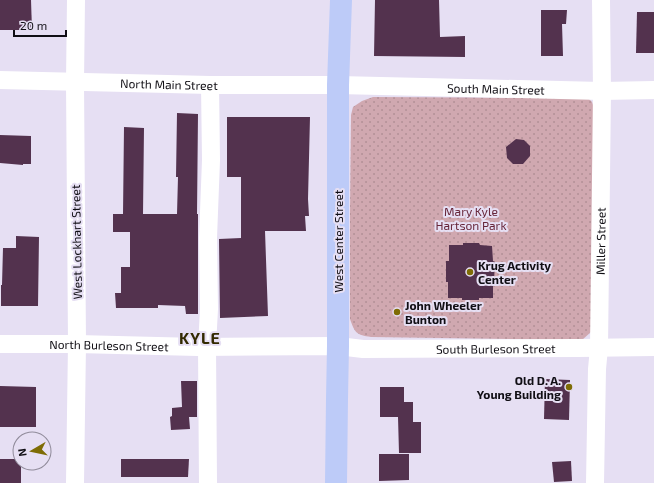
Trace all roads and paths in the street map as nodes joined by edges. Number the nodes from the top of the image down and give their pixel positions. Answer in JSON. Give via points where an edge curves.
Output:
{"nodes":[{"id":1,"x":76,"y":0,"type":"edge"},
{"id":2,"x":341,"y":0,"type":"edge"},
{"id":3,"x":601,"y":0,"type":"edge"},
{"id":4,"x":0,"y":80,"type":"edge"},
{"id":5,"x":75,"y":82,"type":"junction"},
{"id":6,"x":210,"y":85,"type":"junction"},
{"id":7,"x":338,"y":85,"type":"junction"},
{"id":8,"x":654,"y":90,"type":"edge"},
{"id":9,"x":602,"y":91,"type":"junction"},
{"id":10,"x":0,"y":344,"type":"edge"},
{"id":11,"x":77,"y":344,"type":"junction"},
{"id":12,"x":206,"y":346,"type":"junction"},
{"id":13,"x":338,"y":346,"type":"junction"},
{"id":14,"x":654,"y":347,"type":"edge"},
{"id":15,"x":599,"y":348,"type":"junction"},
{"id":16,"x":75,"y":483,"type":"edge"},
{"id":17,"x":208,"y":483,"type":"edge"},
{"id":18,"x":336,"y":483,"type":"edge"},
{"id":19,"x":596,"y":483,"type":"edge"}],
"edges":[{"from":1,"to":5,"type":"street","name":"West Lockhart Street"},
{"from":2,"to":7,"type":"main road","name":"West Center Street"},
{"from":3,"to":9,"type":"street","name":"Miller Street"},
{"from":4,"to":5,"type":"street","name":"North Main Street"},
{"from":5,"to":6,"type":"street","name":"North Main Street"},
{"from":5,"to":11,"type":"street","name":"West Lockhart Street"},
{"from":6,"to":7,"type":"street","name":"North Main Street"},
{"from":6,"to":12,"type":"street","via":[[209,309]]},
{"from":7,"to":9,"type":"street","name":"South Main Street"},
{"from":7,"to":13,"type":"main road","name":"West Center Street"},
{"from":8,"to":9,"type":"street","name":"South Main Street"},
{"from":9,"to":15,"type":"street","name":"Miller Street"},
{"from":10,"to":11,"type":"street","name":"North Burleson Street"},
{"from":11,"to":12,"type":"street","name":"North Burleson Street"},
{"from":11,"to":16,"type":"street","name":"West Lockhart Street"},
{"from":12,"to":13,"type":"street","name":"North Burleson Street"},
{"from":12,"to":17,"type":"street"},
{"from":13,"to":15,"type":"street","name":"South Burleson Street","via":[[363,349]]},
{"from":13,"to":18,"type":"main road","name":"West Center Street"},
{"from":14,"to":15,"type":"street","name":"South Burleson Street"},
{"from":15,"to":19,"type":"street","name":"Miller Street"}]}
